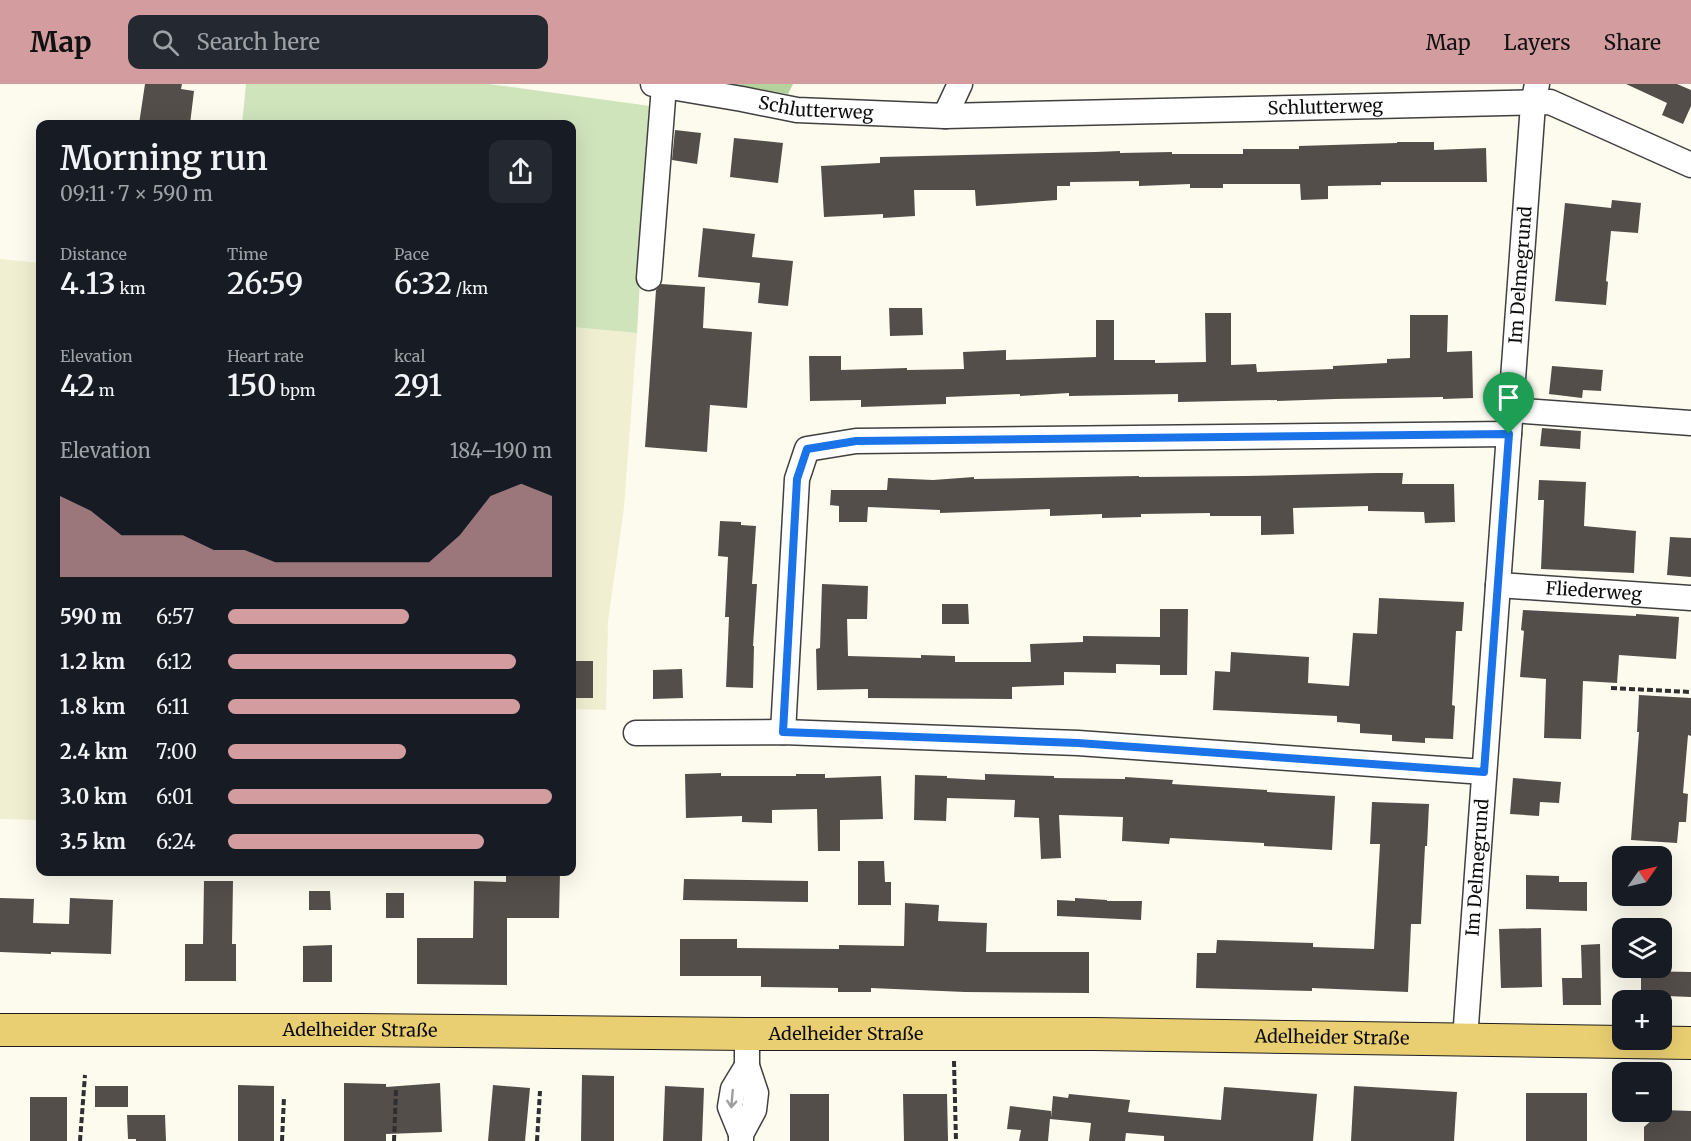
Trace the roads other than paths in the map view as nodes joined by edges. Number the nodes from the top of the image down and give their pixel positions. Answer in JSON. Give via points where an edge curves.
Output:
{"nodes":[{"id":1,"x":960,"y":84,"type":"edge"},
{"id":2,"x":658,"y":85,"type":"edge"},
{"id":3,"x":1535,"y":94,"type":"edge"},
{"id":4,"x":945,"y":117,"type":"junction"},
{"id":5,"x":1691,"y":165,"type":"edge"},
{"id":6,"x":649,"y":278,"type":"dead end"},
{"id":7,"x":1510,"y":422,"type":"junction"},
{"id":8,"x":1691,"y":423,"type":"edge"},
{"id":9,"x":1498,"y":585,"type":"junction"},
{"id":10,"x":1691,"y":598,"type":"edge"},
{"id":11,"x":783,"y":732,"type":"junction"},
{"id":12,"x":636,"y":733,"type":"dead end"},
{"id":13,"x":1484,"y":772,"type":"junction"},
{"id":14,"x":0,"y":1030,"type":"edge"},
{"id":15,"x":747,"y":1034,"type":"junction"},
{"id":16,"x":1465,"y":1039,"type":"junction"},
{"id":17,"x":1691,"y":1043,"type":"edge"},
{"id":18,"x":741,"y":1138,"type":"edge"}],
"edges":[{"from":1,"to":4,"type":"street"},
{"from":2,"to":4,"type":"street","name":"Schlutterweg","via":[[797,110]]},
{"from":2,"to":6,"type":"street"},
{"from":3,"to":4,"type":"street","name":"Schlutterweg"},
{"from":3,"to":5,"type":"street","name":"Schlutterweg"},
{"from":3,"to":7,"type":"street","name":"Im Delmegrund"},
{"from":7,"to":8,"type":"street"},
{"from":7,"to":9,"type":"street","name":"Im Delmegrund"},
{"from":7,"to":11,"type":"street","via":[[856,441],[798,446]]},
{"from":9,"to":10,"type":"street","name":"Fliederweg"},
{"from":9,"to":13,"type":"street","name":"Im Delmegrund"},
{"from":11,"to":12,"type":"street"},
{"from":11,"to":13,"type":"street","via":[[1078,743]]},
{"from":13,"to":16,"type":"street","name":"Im Delmegrund"},
{"from":14,"to":15,"type":"main road","name":"Adelheider Straße"},
{"from":15,"to":16,"type":"main road","name":"Adelheider Straße"},
{"from":15,"to":18,"type":"street","via":[[747,1066],[733,1089],[730,1107]]},
{"from":16,"to":17,"type":"main road","name":"Adelheider Straße"}]}
